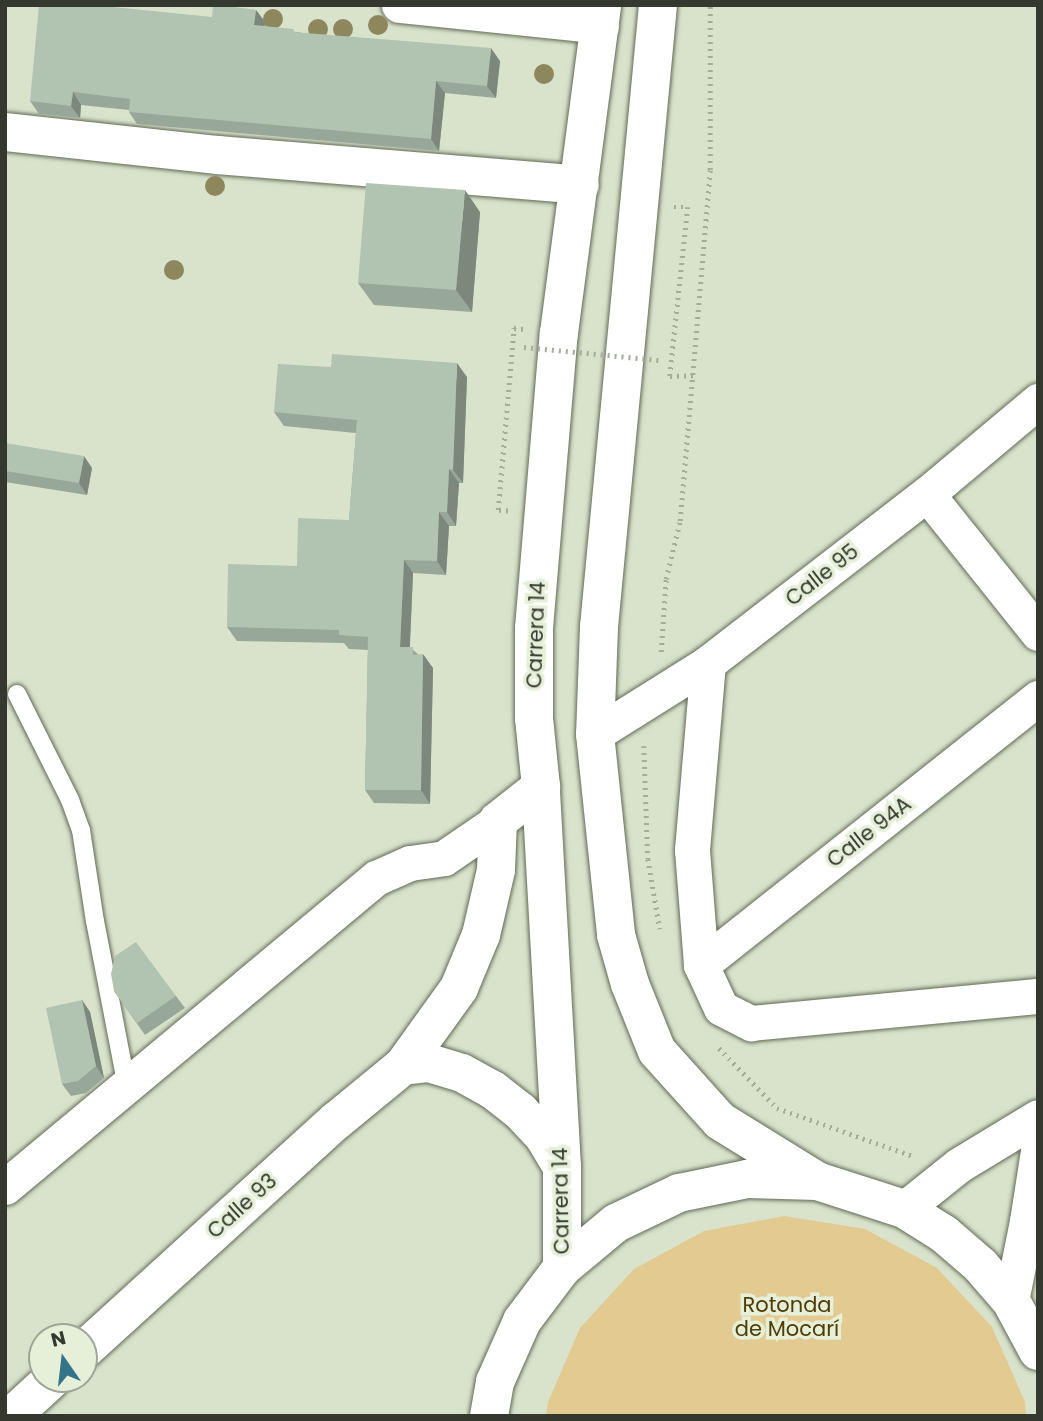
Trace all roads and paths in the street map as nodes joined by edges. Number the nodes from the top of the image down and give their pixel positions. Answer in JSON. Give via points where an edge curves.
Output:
{"nodes":[{"id":1,"x":399,"y":5,"type":"edge"},
{"id":2,"x":658,"y":5,"type":"edge"},
{"id":3,"x":601,"y":16,"type":"edge"},
{"id":4,"x":5,"y":132,"type":"edge"},
{"id":5,"x":580,"y":185,"type":"junction"},
{"id":6,"x":688,"y":207,"type":"dead end"},
{"id":7,"x":559,"y":333,"type":"junction"},
{"id":8,"x":524,"y":347,"type":"dead end"},
{"id":9,"x":658,"y":360,"type":"dead end"},
{"id":10,"x":695,"y":375,"type":"dead end"},
{"id":11,"x":1038,"y":401,"type":"edge"},
{"id":12,"x":927,"y":494,"type":"junction"},
{"id":13,"x":498,"y":510,"type":"dead end"},
{"id":14,"x":1038,"y":633,"type":"edge"},
{"id":15,"x":708,"y":663,"type":"junction"},
{"id":16,"x":17,"y":694,"type":"dead end"},
{"id":17,"x":1038,"y":698,"type":"edge"},
{"id":18,"x":595,"y":734,"type":"junction"},
{"id":19,"x":541,"y":787,"type":"junction"},
{"id":20,"x":498,"y":821,"type":"junction"},
{"id":21,"x":701,"y":965,"type":"junction"},
{"id":22,"x":1038,"y":996,"type":"edge"},
{"id":23,"x":403,"y":1066,"type":"junction"},
{"id":24,"x":127,"y":1087,"type":"junction"},
{"id":25,"x":1038,"y":1117,"type":"edge"},
{"id":26,"x":1038,"y":1151,"type":"edge"},
{"id":27,"x":562,"y":1167,"type":"junction"},
{"id":28,"x":817,"y":1181,"type":"junction"},
{"id":29,"x":5,"y":1187,"type":"edge"},
{"id":30,"x":904,"y":1209,"type":"junction"},
{"id":31,"x":562,"y":1268,"type":"junction"},
{"id":32,"x":1010,"y":1301,"type":"junction"},
{"id":33,"x":98,"y":1337,"type":"edge"},
{"id":34,"x":1038,"y":1351,"type":"edge"},
{"id":35,"x":37,"y":1393,"type":"edge"},
{"id":36,"x":12,"y":1416,"type":"edge"},
{"id":37,"x":489,"y":1416,"type":"edge"}],
"edges":[{"from":1,"to":3,"type":"street"},
{"from":2,"to":18,"type":"main road","via":[[599,628]]},
{"from":3,"to":5,"type":"main road","name":"Carrera 14"},
{"from":4,"to":5,"type":"main road"},
{"from":5,"to":7,"type":"main road","name":"Carrera 14"},
{"from":6,"to":10,"type":"path","via":[[670,376]]},
{"from":7,"to":13,"type":"path","via":[[514,328]]},
{"from":7,"to":19,"type":"main road","name":"Carrera 14","via":[[534,628],[534,718]]},
{"from":8,"to":9,"type":"path","bridge":true},
{"from":11,"to":12,"type":"street","name":"Calle 95"},
{"from":12,"to":14,"type":"street"},
{"from":12,"to":15,"type":"street","name":"Calle 95"},
{"from":15,"to":18,"type":"street","name":"Calle 95"},
{"from":15,"to":21,"type":"street","via":[[691,850]]},
{"from":16,"to":24,"type":"lane","via":[[71,800],[81,830]]},
{"from":17,"to":21,"type":"street","name":"Calle 94A"},
{"from":18,"to":28,"type":"main road","via":[[616,935],[657,1051],[720,1121]]},
{"from":19,"to":20,"type":"main road"},
{"from":19,"to":27,"type":"main road","name":"Carrera 14"},
{"from":20,"to":23,"type":"main road","name":"Calle 93","via":[[496,870],[481,935],[459,988]]},
{"from":20,"to":24,"type":"street","via":[[444,858],[410,863],[376,878]]},
{"from":21,"to":22,"type":"street","via":[[721,1008],[751,1023]]},
{"from":23,"to":27,"type":"main road","via":[[429,1063],[462,1073],[493,1090],[528,1120]]},
{"from":23,"to":33,"type":"main road","name":"Calle 93"},
{"from":24,"to":29,"type":"street"},
{"from":25,"to":30,"type":"street","via":[[959,1165]]},
{"from":26,"to":32,"type":"street"},
{"from":27,"to":31,"type":"main road","name":"Carrera 14"},
{"from":28,"to":30,"type":"main road"},
{"from":28,"to":31,"type":"main road","via":[[747,1179],[679,1193],[616,1223]]},
{"from":30,"to":32,"type":"main road","via":[[944,1234],[980,1265]]},
{"from":31,"to":37,"type":"main road","via":[[522,1321],[495,1382]]},
{"from":32,"to":34,"type":"main road"},
{"from":35,"to":36,"type":"main road"}]}
